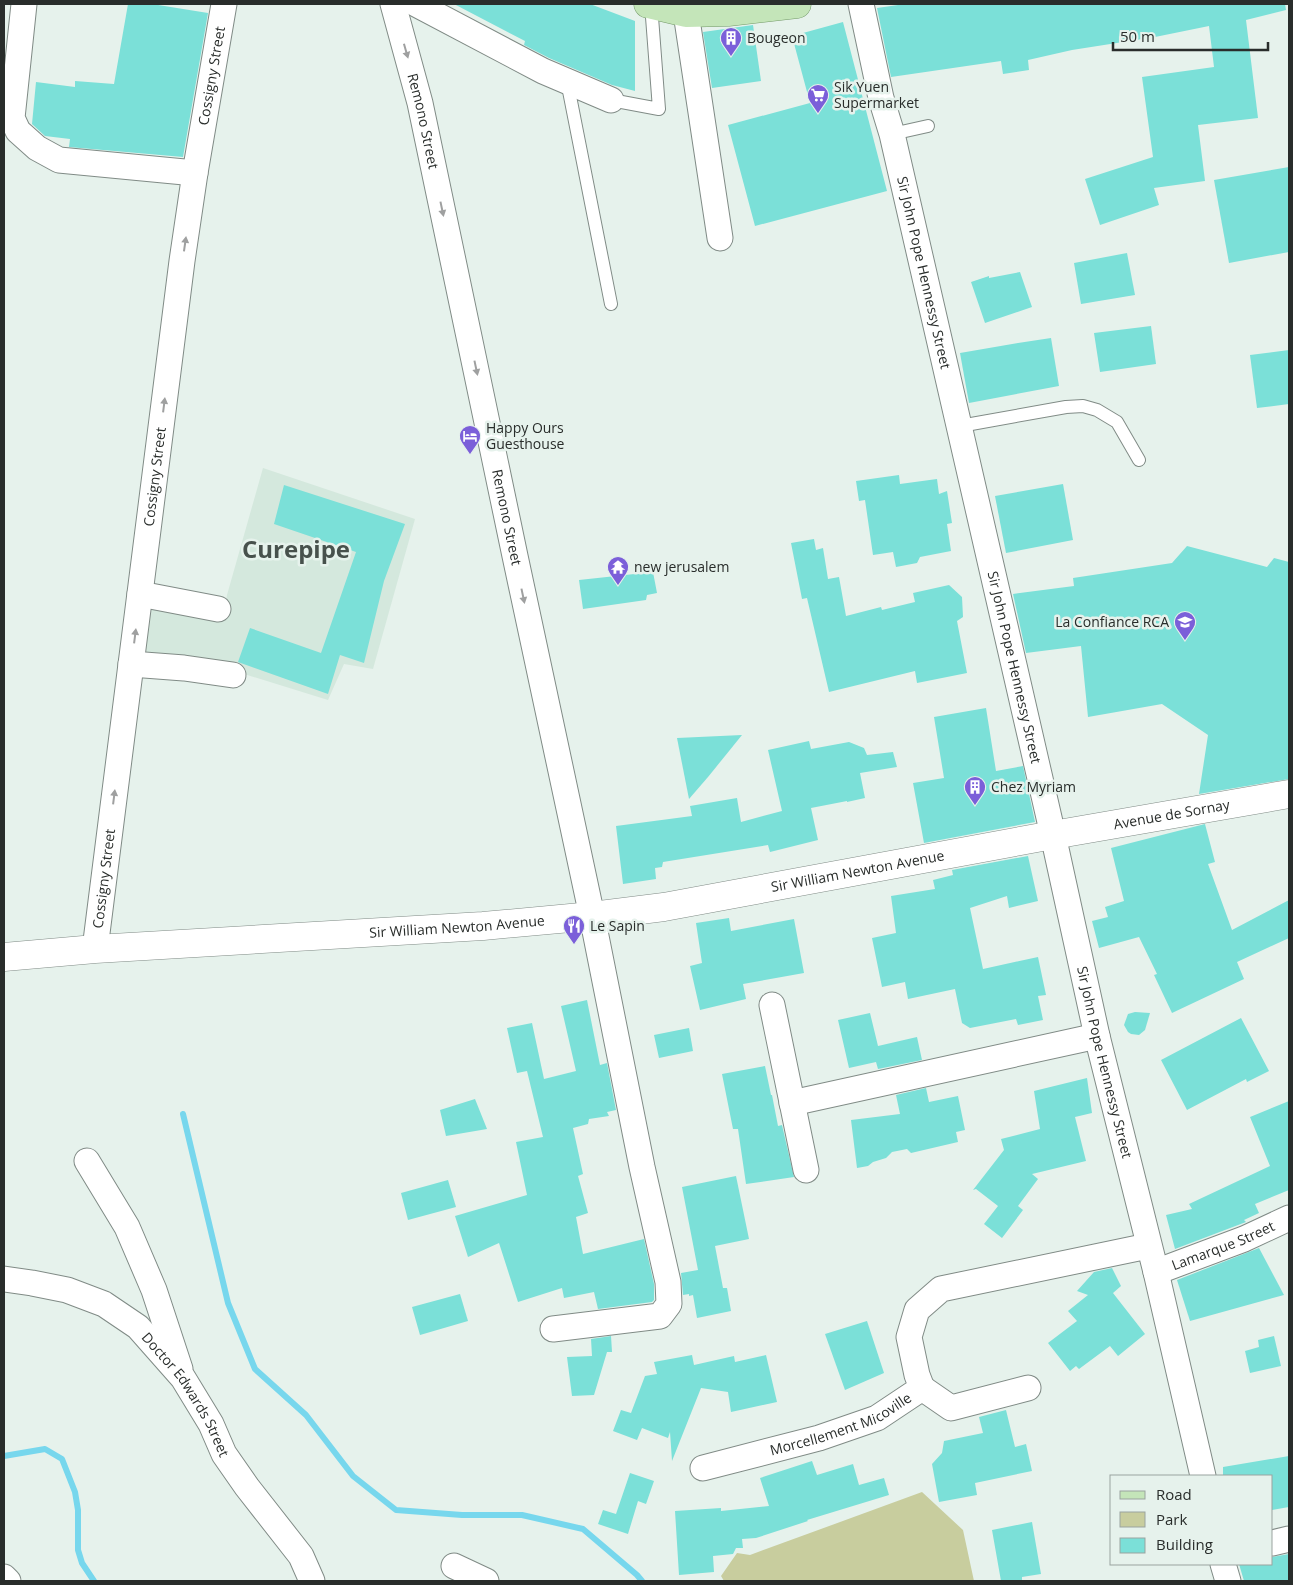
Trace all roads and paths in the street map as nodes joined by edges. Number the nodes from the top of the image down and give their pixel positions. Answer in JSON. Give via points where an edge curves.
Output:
{"nodes":[{"id":1,"x":24,"y":4,"type":"edge"},
{"id":2,"x":224,"y":4,"type":"edge"},
{"id":3,"x":393,"y":4,"type":"edge"},
{"id":4,"x":416,"y":4,"type":"edge"},
{"id":5,"x":649,"y":4,"type":"edge"},
{"id":6,"x":798,"y":4,"type":"edge"},
{"id":7,"x":861,"y":4,"type":"edge"},
{"id":8,"x":686,"y":13,"type":"junction"},
{"id":9,"x":567,"y":81,"type":"junction"},
{"id":10,"x":611,"y":100,"type":"joint"},
{"id":11,"x":928,"y":126,"type":"dead end"},
{"id":12,"x":892,"y":134,"type":"junction"},
{"id":13,"x":195,"y":173,"type":"junction"},
{"id":14,"x":720,"y":238,"type":"dead end"},
{"id":15,"x":611,"y":304,"type":"dead end"},
{"id":16,"x":960,"y":426,"type":"junction"},
{"id":17,"x":1139,"y":460,"type":"dead end"},
{"id":18,"x":140,"y":594,"type":"junction"},
{"id":19,"x":218,"y":608,"type":"dead end"},
{"id":20,"x":131,"y":664,"type":"junction"},
{"id":21,"x":233,"y":675,"type":"dead end"},
{"id":22,"x":1289,"y":794,"type":"edge"},
{"id":23,"x":1053,"y":835,"type":"junction"},
{"id":24,"x":592,"y":916,"type":"junction"},
{"id":25,"x":95,"y":950,"type":"junction"},
{"id":26,"x":4,"y":957,"type":"edge"},
{"id":27,"x":772,"y":1005,"type":"dead end"},
{"id":28,"x":1097,"y":1036,"type":"junction"},
{"id":29,"x":792,"y":1103,"type":"junction"},
{"id":30,"x":87,"y":1161,"type":"dead end"},
{"id":31,"x":806,"y":1170,"type":"dead end"},
{"id":32,"x":1289,"y":1218,"type":"edge"},
{"id":33,"x":1148,"y":1246,"type":"junction"},
{"id":34,"x":1156,"y":1272,"type":"junction"},
{"id":35,"x":4,"y":1280,"type":"edge"},
{"id":36,"x":553,"y":1329,"type":"dead end"},
{"id":37,"x":183,"y":1378,"type":"junction"},
{"id":38,"x":922,"y":1388,"type":"junction"},
{"id":39,"x":1028,"y":1388,"type":"dead end"},
{"id":40,"x":703,"y":1468,"type":"dead end"},
{"id":41,"x":1203,"y":1475,"type":"edge"},
{"id":42,"x":1289,"y":1539,"type":"edge"},
{"id":43,"x":1273,"y":1543,"type":"edge"},
{"id":44,"x":1223,"y":1565,"type":"edge"},
{"id":45,"x":454,"y":1566,"type":"dead end"},
{"id":46,"x":4,"y":1577,"type":"edge"},
{"id":47,"x":8,"y":1581,"type":"edge"},
{"id":48,"x":312,"y":1581,"type":"edge"},
{"id":49,"x":486,"y":1581,"type":"edge"},
{"id":50,"x":1228,"y":1581,"type":"edge"}],
"edges":[{"from":1,"to":13,"type":"street","via":[[12,118],[18,132],[59,160]]},
{"from":2,"to":13,"type":"street","name":"Cossigny Street"},
{"from":3,"to":24,"type":"street","name":"Remono Street","one_way":true,"via":[[420,103]]},
{"from":4,"to":9,"type":"street"},
{"from":5,"to":8,"type":"main road"},
{"from":5,"to":10,"type":"lane","via":[[659,109]]},
{"from":6,"to":8,"type":"main road"},
{"from":7,"to":12,"type":"street","name":"Sir John Pope Hennessy Street","via":[[880,98]]},
{"from":8,"to":14,"type":"street"},
{"from":9,"to":10,"type":"street"},
{"from":9,"to":15,"type":"lane"},
{"from":11,"to":12,"type":"lane"},
{"from":12,"to":16,"type":"street","name":"Sir John Pope Hennessy Street"},
{"from":18,"to":13,"type":"street","name":"Cossigny Street","one_way":true},
{"from":16,"to":17,"type":"lane","via":[[1082,406],[1097,410],[1117,422]]},
{"from":16,"to":23,"type":"street","name":"Sir John Pope Hennessy Street"},
{"from":18,"to":19,"type":"street"},
{"from":20,"to":18,"type":"street","name":"Cossigny Street","one_way":true},
{"from":20,"to":21,"type":"street"},
{"from":25,"to":20,"type":"street","name":"Cossigny Street","one_way":true},
{"from":22,"to":23,"type":"street","name":"Avenue de Sornay"},
{"from":23,"to":24,"type":"street","name":"Sir William Newton Avenue","via":[[664,907]]},
{"from":23,"to":28,"type":"street","name":"Sir John Pope Hennessy Street"},
{"from":24,"to":25,"type":"street","name":"Sir William Newton Avenue","via":[[483,926]]},
{"from":24,"to":36,"type":"street","name":"Remono Street","via":[[668,1282],[669,1304],[660,1316]]},
{"from":25,"to":26,"type":"street","name":"Sir William Newton Avenue"},
{"from":27,"to":29,"type":"street"},
{"from":28,"to":29,"type":"street"},
{"from":28,"to":33,"type":"street","name":"Sir John Pope Hennessy Street"},
{"from":29,"to":31,"type":"street"},
{"from":30,"to":37,"type":"street","via":[[127,1227],[154,1290]]},
{"from":32,"to":34,"type":"street","name":"Lamarque Street","via":[[1244,1239]]},
{"from":33,"to":34,"type":"street","name":"Sir John Pope Hennessy Street"},
{"from":33,"to":38,"type":"street","name":"Morcellement Micoville","via":[[941,1289],[917,1310],[909,1337]]},
{"from":34,"to":41,"type":"street","name":"Sir John Pope Hennessy Street"},
{"from":35,"to":37,"type":"street","name":"Doctor Edwards Street","via":[[67,1290],[104,1304],[138,1328]]},
{"from":37,"to":48,"type":"street","name":"Doctor Edwards Street","via":[[211,1424],[224,1454],[246,1487],[302,1556]]},
{"from":38,"to":39,"type":"street","via":[[951,1408]]},
{"from":38,"to":40,"type":"street","name":"Morcellement Micoville","via":[[877,1418],[819,1438]]},
{"from":42,"to":43,"type":"street"},
{"from":44,"to":50,"type":"street"},
{"from":45,"to":49,"type":"street"},
{"from":46,"to":47,"type":"street"}]}
